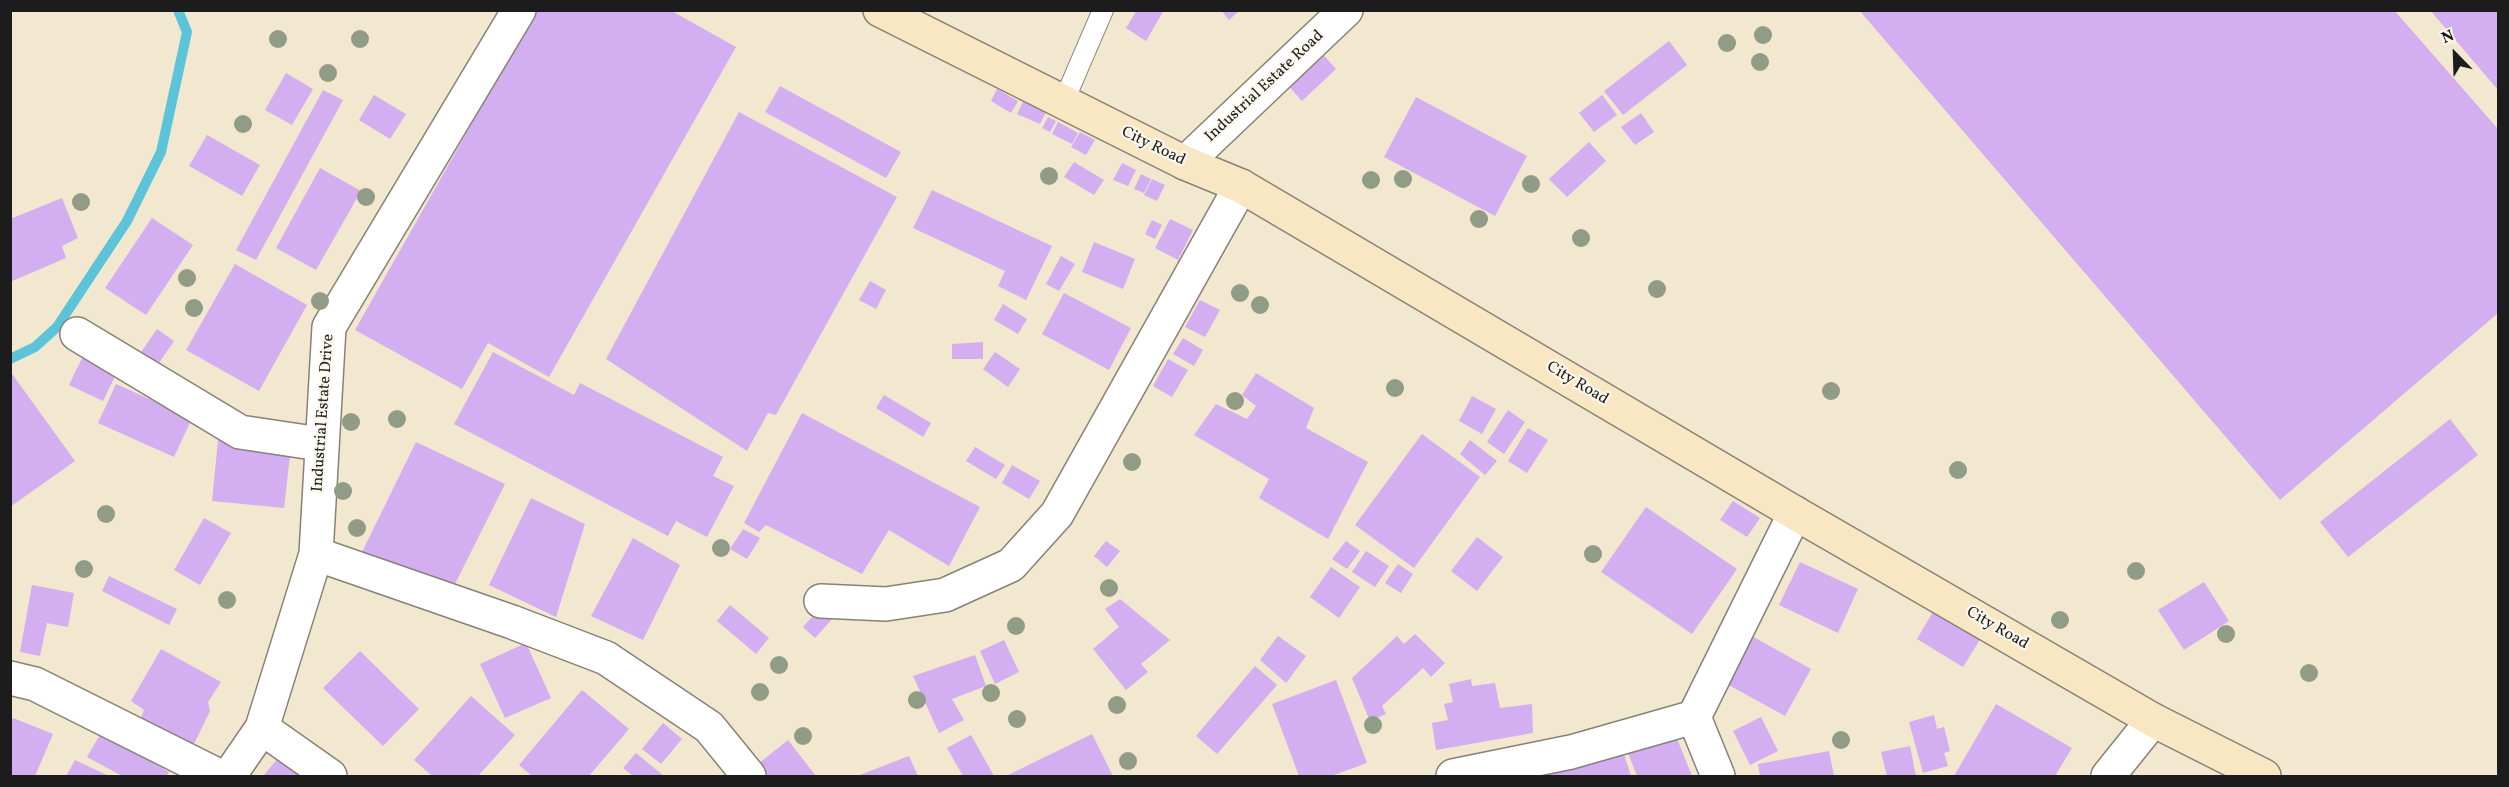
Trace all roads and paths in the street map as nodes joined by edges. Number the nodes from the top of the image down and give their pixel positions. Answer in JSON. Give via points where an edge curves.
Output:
{"nodes":[{"id":1,"x":519,"y":10,"type":"edge"},
{"id":2,"x":880,"y":10,"type":"edge"},
{"id":3,"x":1104,"y":10,"type":"edge"},
{"id":4,"x":1346,"y":10,"type":"edge"},
{"id":5,"x":1064,"y":103,"type":"junction"},
{"id":6,"x":1185,"y":163,"type":"junction"},
{"id":7,"x":1240,"y":186,"type":"junction"},
{"id":8,"x":77,"y":334,"type":"dead end"},
{"id":9,"x":320,"y":444,"type":"junction"},
{"id":10,"x":1796,"y":513,"type":"junction"},
{"id":11,"x":316,"y":554,"type":"junction"},
{"id":12,"x":821,"y":601,"type":"dead end"},
{"id":13,"x":10,"y":678,"type":"edge"},
{"id":14,"x":1694,"y":717,"type":"junction"},
{"id":15,"x":2153,"y":720,"type":"junction"},
{"id":16,"x":262,"y":728,"type":"junction"},
{"id":17,"x":219,"y":777,"type":"edge"},
{"id":18,"x":228,"y":777,"type":"edge"},
{"id":19,"x":330,"y":777,"type":"edge"},
{"id":20,"x":749,"y":777,"type":"edge"},
{"id":21,"x":1454,"y":777,"type":"edge"},
{"id":22,"x":1718,"y":777,"type":"edge"},
{"id":23,"x":2108,"y":777,"type":"edge"},
{"id":24,"x":2264,"y":777,"type":"edge"}],
"edges":[{"from":1,"to":9,"type":"street","name":"Industrial Estate Drive","via":[[329,327]]},
{"from":2,"to":5,"type":"main road","name":"City Road"},
{"from":3,"to":5,"type":"lane"},
{"from":4,"to":6,"type":"street","name":"Industrial Estate Road"},
{"from":5,"to":6,"type":"main road","name":"City Road"},
{"from":6,"to":7,"type":"main road","name":"City Road"},
{"from":7,"to":10,"type":"main road","name":"City Road"},
{"from":7,"to":12,"type":"street","via":[[1057,514],[1011,566],[945,595],[886,604]]},
{"from":8,"to":9,"type":"street","via":[[240,432]]},
{"from":9,"to":11,"type":"street","name":"Industrial Estate Drive"},
{"from":10,"to":14,"type":"street"},
{"from":10,"to":15,"type":"main road","name":"City Road"},
{"from":11,"to":16,"type":"street","name":"Industrial Estate Drive"},
{"from":11,"to":20,"type":"street","via":[[606,658],[709,727]]},
{"from":13,"to":17,"type":"street","via":[[35,684]]},
{"from":14,"to":21,"type":"street","via":[[1571,752]]},
{"from":14,"to":22,"type":"street"},
{"from":15,"to":23,"type":"street"},
{"from":15,"to":24,"type":"main road","name":"City Road"},
{"from":16,"to":18,"type":"street","name":"Industrial Estate Drive"},
{"from":16,"to":19,"type":"street"}]}
